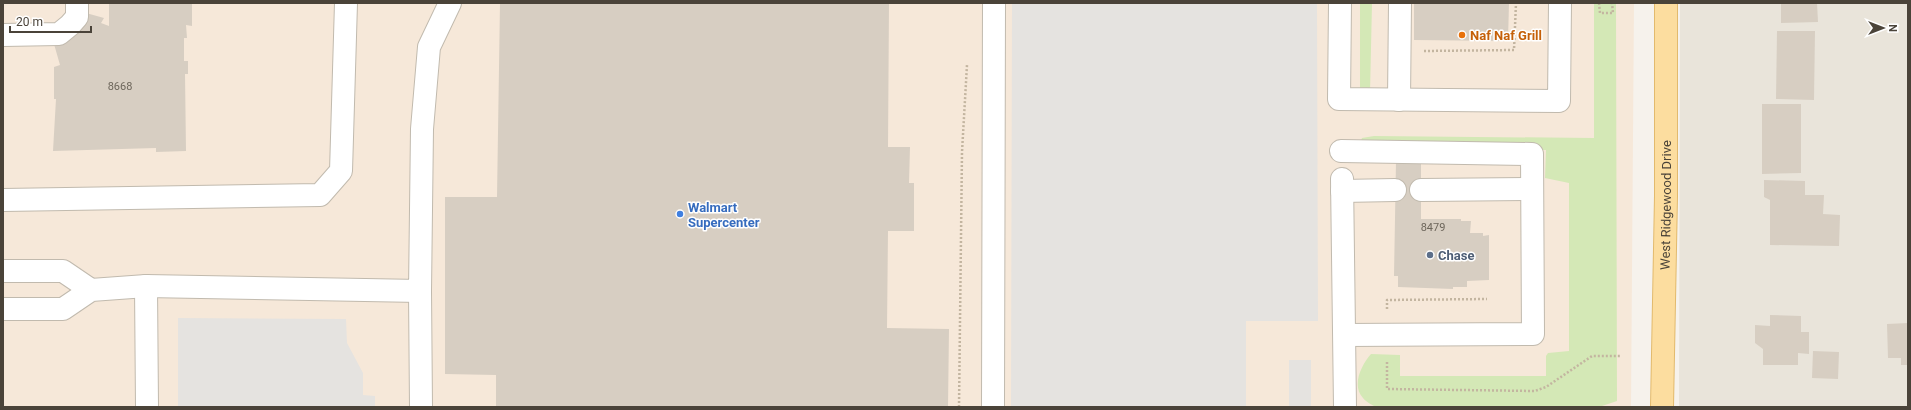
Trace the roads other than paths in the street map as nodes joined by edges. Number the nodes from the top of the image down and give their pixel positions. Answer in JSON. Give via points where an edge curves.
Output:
{"nodes":[{"id":1,"x":76,"y":3,"type":"edge"},
{"id":2,"x":346,"y":3,"type":"edge"},
{"id":3,"x":450,"y":3,"type":"edge"},
{"id":4,"x":994,"y":3,"type":"edge"},
{"id":5,"x":1340,"y":3,"type":"edge"},
{"id":6,"x":1400,"y":3,"type":"edge"},
{"id":7,"x":1560,"y":3,"type":"edge"},
{"id":8,"x":1666,"y":3,"type":"edge"},
{"id":9,"x":3,"y":35,"type":"edge"},
{"id":10,"x":1399,"y":100,"type":"junction"},
{"id":11,"x":1341,"y":151,"type":"dead end"},
{"id":12,"x":1532,"y":189,"type":"junction"},
{"id":13,"x":1395,"y":190,"type":"dead end"},
{"id":14,"x":1421,"y":190,"type":"dead end"},
{"id":15,"x":3,"y":200,"type":"edge"},
{"id":16,"x":3,"y":271,"type":"edge"},
{"id":17,"x":146,"y":286,"type":"junction"},
{"id":18,"x":90,"y":290,"type":"junction"},
{"id":19,"x":420,"y":291,"type":"junction"},
{"id":20,"x":3,"y":309,"type":"edge"},
{"id":21,"x":1345,"y":335,"type":"junction"},
{"id":22,"x":147,"y":407,"type":"edge"},
{"id":23,"x":421,"y":407,"type":"edge"},
{"id":24,"x":993,"y":407,"type":"edge"},
{"id":25,"x":1345,"y":407,"type":"edge"},
{"id":26,"x":1662,"y":407,"type":"edge"}],
"edges":[{"from":1,"to":9,"type":"lane","via":[[76,17],[59,34]]},
{"from":2,"to":15,"type":"lane","via":[[341,171],[320,195]]},
{"from":3,"to":19,"type":"lane","via":[[429,47],[422,129]]},
{"from":4,"to":24,"type":"lane"},
{"from":5,"to":10,"type":"lane","via":[[1339,99]]},
{"from":6,"to":10,"type":"lane"},
{"from":7,"to":10,"type":"lane","via":[[1558,101]]},
{"from":8,"to":26,"type":"main road","name":"West Ridgewood Drive"},
{"from":11,"to":12,"type":"lane","via":[[1532,154]]},
{"from":12,"to":14,"type":"lane"},
{"from":12,"to":21,"type":"lane","via":[[1533,334]]},
{"from":13,"to":21,"type":"lane","via":[[1342,185]]},
{"from":16,"to":18,"type":"lane","via":[[64,271]]},
{"from":17,"to":18,"type":"lane"},
{"from":17,"to":19,"type":"lane"},
{"from":17,"to":22,"type":"lane"},
{"from":18,"to":20,"type":"lane","via":[[64,309]]},
{"from":19,"to":23,"type":"lane"},
{"from":21,"to":25,"type":"lane"}]}
